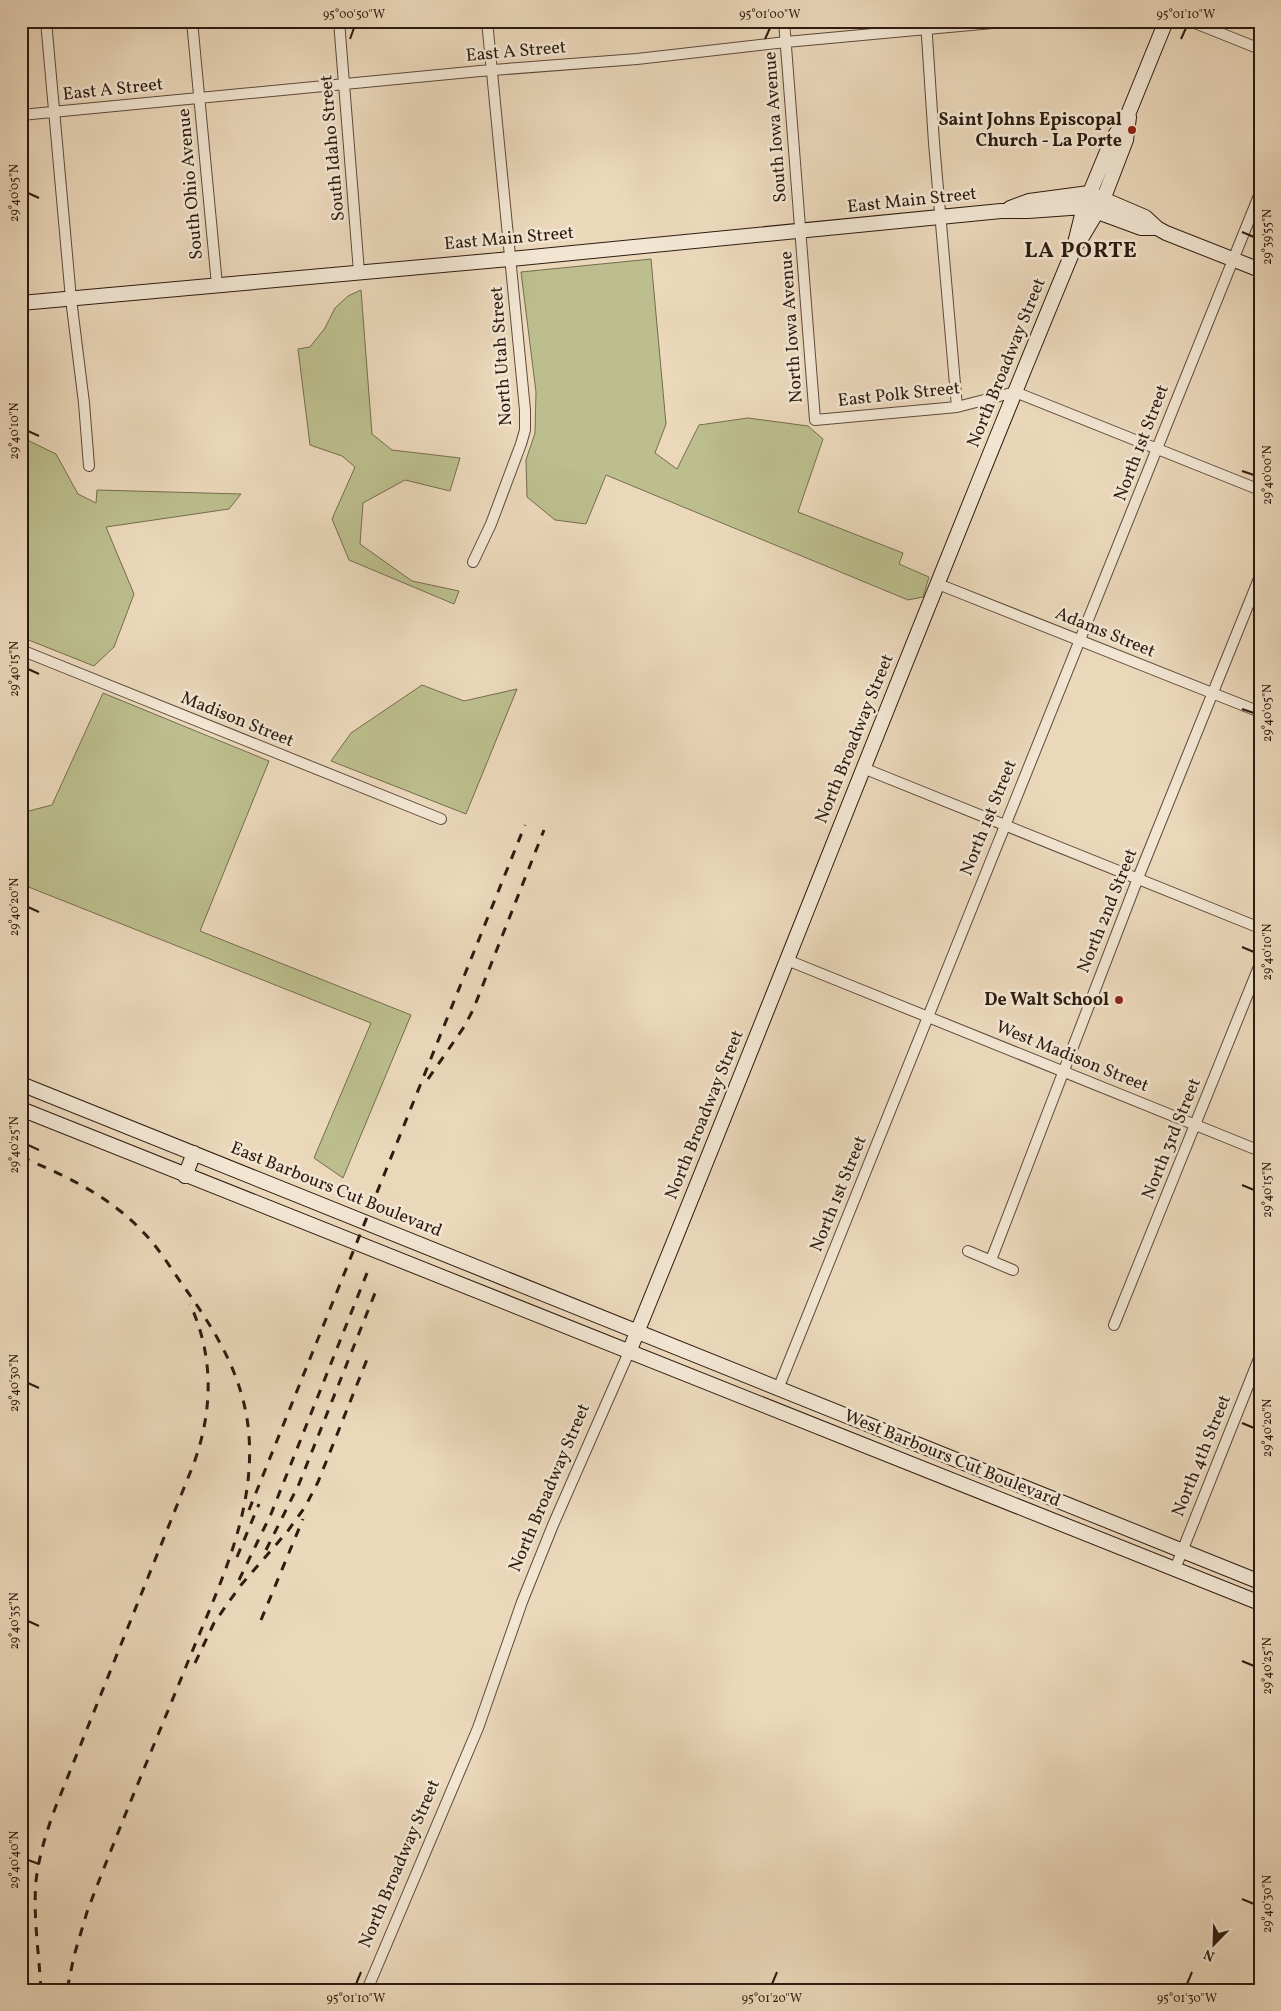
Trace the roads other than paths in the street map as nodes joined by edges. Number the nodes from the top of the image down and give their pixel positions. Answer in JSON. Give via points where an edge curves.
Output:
{"nodes":[{"id":1,"x":46,"y":21,"type":"edge"},
{"id":2,"x":192,"y":21,"type":"edge"},
{"id":3,"x":339,"y":21,"type":"edge"},
{"id":4,"x":487,"y":21,"type":"edge"},
{"id":5,"x":784,"y":21,"type":"edge"},
{"id":6,"x":1014,"y":21,"type":"edge"},
{"id":7,"x":1166,"y":21,"type":"edge"},
{"id":8,"x":1190,"y":21,"type":"edge"},
{"id":9,"x":927,"y":26,"type":"edge"},
{"id":10,"x":786,"y":42,"type":"junction"},
{"id":11,"x":1260,"y":49,"type":"edge"},
{"id":12,"x":491,"y":70,"type":"junction"},
{"id":13,"x":344,"y":84,"type":"junction"},
{"id":14,"x":199,"y":97,"type":"junction"},
{"id":15,"x":54,"y":112,"type":"junction"},
{"id":16,"x":1129,"y":112,"type":"junction"},
{"id":17,"x":21,"y":115,"type":"edge"},
{"id":18,"x":1260,"y":192,"type":"edge"},
{"id":19,"x":1090,"y":193,"type":"junction"},
{"id":20,"x":1103,"y":199,"type":"junction"},
{"id":21,"x":1084,"y":207,"type":"junction"},
{"id":22,"x":1001,"y":211,"type":"junction"},
{"id":23,"x":1098,"y":212,"type":"junction"},
{"id":24,"x":941,"y":218,"type":"junction"},
{"id":25,"x":1156,"y":228,"type":"junction"},
{"id":26,"x":801,"y":231,"type":"junction"},
{"id":27,"x":1073,"y":251,"type":"junction"},
{"id":28,"x":511,"y":259,"type":"junction"},
{"id":29,"x":1232,"y":259,"type":"junction"},
{"id":30,"x":1260,"y":270,"type":"edge"},
{"id":31,"x":359,"y":272,"type":"junction"},
{"id":32,"x":216,"y":285,"type":"junction"},
{"id":33,"x":71,"y":298,"type":"junction"},
{"id":34,"x":21,"y":303,"type":"edge"},
{"id":35,"x":1015,"y":392,"type":"junction"},
{"id":36,"x":957,"y":407,"type":"junction"},
{"id":37,"x":815,"y":420,"type":"joint"},
{"id":38,"x":1157,"y":449,"type":"junction"},
{"id":39,"x":89,"y":466,"type":"dead end"},
{"id":40,"x":1260,"y":490,"type":"edge"},
{"id":41,"x":473,"y":562,"type":"dead end"},
{"id":42,"x":1260,"y":576,"type":"edge"},
{"id":43,"x":938,"y":584,"type":"junction"},
{"id":44,"x":1080,"y":640,"type":"junction"},
{"id":45,"x":21,"y":650,"type":"edge"},
{"id":46,"x":1213,"y":693,"type":"junction"},
{"id":47,"x":1260,"y":712,"type":"edge"},
{"id":48,"x":863,"y":768,"type":"junction"},
{"id":49,"x":441,"y":819,"type":"dead end"},
{"id":50,"x":1004,"y":825,"type":"junction"},
{"id":51,"x":1138,"y":878,"type":"junction"},
{"id":52,"x":1260,"y":928,"type":"edge"},
{"id":53,"x":787,"y":960,"type":"junction"},
{"id":54,"x":1260,"y":964,"type":"edge"},
{"id":55,"x":927,"y":1017,"type":"junction"},
{"id":56,"x":1063,"y":1072,"type":"junction"},
{"id":57,"x":21,"y":1084,"type":"edge"},
{"id":58,"x":21,"y":1109,"type":"edge"},
{"id":59,"x":1195,"y":1124,"type":"junction"},
{"id":60,"x":1260,"y":1151,"type":"edge"},
{"id":61,"x":194,"y":1153,"type":"junction"},
{"id":62,"x":185,"y":1176,"type":"junction"},
{"id":63,"x":409,"y":1239,"type":"junction"},
{"id":64,"x":968,"y":1251,"type":"dead end"},
{"id":65,"x":990,"y":1260,"type":"junction"},
{"id":66,"x":400,"y":1261,"type":"junction"},
{"id":67,"x":1013,"y":1270,"type":"dead end"},
{"id":68,"x":1114,"y":1325,"type":"dead end"},
{"id":69,"x":637,"y":1332,"type":"junction"},
{"id":70,"x":629,"y":1352,"type":"junction"},
{"id":71,"x":1260,"y":1356,"type":"edge"},
{"id":72,"x":778,"y":1389,"type":"junction"},
{"id":73,"x":958,"y":1460,"type":"junction"},
{"id":74,"x":948,"y":1479,"type":"junction"},
{"id":75,"x":1043,"y":1495,"type":"junction"},
{"id":76,"x":1035,"y":1513,"type":"junction"},
{"id":77,"x":1182,"y":1550,"type":"junction"},
{"id":78,"x":1175,"y":1569,"type":"junction"},
{"id":79,"x":1260,"y":1582,"type":"edge"},
{"id":80,"x":1260,"y":1603,"type":"edge"},
{"id":81,"x":367,"y":1990,"type":"edge"}],
"edges":[{"from":1,"to":15,"type":"street"},
{"from":2,"to":14,"type":"street","name":"South Ohio Avenue"},
{"from":3,"to":13,"type":"street","name":"South Idaho Street"},
{"from":4,"to":12,"type":"street","name":"North Utah Street"},
{"from":5,"to":10,"type":"street","name":"South Iowa Avenue"},
{"from":6,"to":9,"type":"street","name":"East A Street"},
{"from":7,"to":16,"type":"street"},
{"from":8,"to":11,"type":"street"},
{"from":9,"to":10,"type":"street","name":"East A Street"},
{"from":9,"to":24,"type":"street"},
{"from":10,"to":12,"type":"street","name":"East A Street","via":[[637,59]]},
{"from":10,"to":26,"type":"street","name":"South Iowa Avenue"},
{"from":12,"to":13,"type":"street","name":"East A Street"},
{"from":12,"to":28,"type":"street","name":"North Utah Street"},
{"from":13,"to":14,"type":"street","name":"East A Street"},
{"from":13,"to":31,"type":"street","name":"South Idaho Street"},
{"from":14,"to":15,"type":"street","name":"East A Street"},
{"from":14,"to":32,"type":"street","name":"South Ohio Avenue"},
{"from":15,"to":17,"type":"street","name":"East A Street"},
{"from":15,"to":33,"type":"street"},
{"from":16,"to":19,"type":"street","name":"North Broadway Street","via":[[1111,142]]},
{"from":16,"to":20,"type":"street","name":"North Broadway Street","via":[[1126,140]]},
{"from":18,"to":29,"type":"street","name":"North 1st Street"},
{"from":19,"to":20,"type":"street"},
{"from":19,"to":21,"type":"street","name":"North Broadway Street"},
{"from":19,"to":22,"type":"street","name":"East Main Street","via":[[1029,201]]},
{"from":20,"to":23,"type":"street","name":"North Broadway Street"},
{"from":20,"to":25,"type":"street","via":[[1145,216]]},
{"from":21,"to":22,"type":"street","name":"East Main Street"},
{"from":21,"to":23,"type":"street"},
{"from":21,"to":27,"type":"street","name":"North Broadway Street"},
{"from":22,"to":24,"type":"street","name":"East Main Street"},
{"from":23,"to":25,"type":"street","via":[[1141,228]]},
{"from":23,"to":27,"type":"street","name":"North Broadway Street"},
{"from":24,"to":26,"type":"street","name":"East Main Street"},
{"from":24,"to":36,"type":"street"},
{"from":25,"to":29,"type":"street"},
{"from":26,"to":28,"type":"street","name":"East Main Street"},
{"from":26,"to":37,"type":"street","name":"North Iowa Avenue"},
{"from":27,"to":35,"type":"street","name":"North Broadway Street"},
{"from":28,"to":31,"type":"street","name":"East Main Street"},
{"from":28,"to":41,"type":"street","name":"North Utah Street","via":[[525,430],[491,524]]},
{"from":29,"to":30,"type":"street"},
{"from":29,"to":38,"type":"street","name":"North 1st Street"},
{"from":31,"to":32,"type":"street","name":"East Main Street"},
{"from":32,"to":33,"type":"street","name":"East Main Street"},
{"from":33,"to":34,"type":"street","name":"East Main Street"},
{"from":33,"to":39,"type":"street"},
{"from":35,"to":36,"type":"street","name":"East Polk Street"},
{"from":35,"to":38,"type":"street"},
{"from":35,"to":43,"type":"street","name":"North Broadway Street"},
{"from":36,"to":37,"type":"street","name":"East Polk Street"},
{"from":38,"to":40,"type":"street"},
{"from":38,"to":44,"type":"street","name":"North 1st Street"},
{"from":42,"to":46,"type":"street","name":"North 2nd Street"},
{"from":43,"to":44,"type":"street","name":"Adams Street"},
{"from":43,"to":48,"type":"street","name":"North Broadway Street"},
{"from":44,"to":46,"type":"street","name":"Adams Street"},
{"from":44,"to":50,"type":"street","name":"North 1st Street"},
{"from":45,"to":49,"type":"street","name":"Madison Street"},
{"from":46,"to":47,"type":"street","name":"Adams Street"},
{"from":46,"to":51,"type":"street","name":"North 2nd Street"},
{"from":48,"to":50,"type":"street"},
{"from":48,"to":53,"type":"street","name":"North Broadway Street"},
{"from":50,"to":51,"type":"street"},
{"from":50,"to":55,"type":"street","name":"North 1st Street"},
{"from":51,"to":52,"type":"street"},
{"from":51,"to":56,"type":"street","name":"North 2nd Street"},
{"from":53,"to":55,"type":"street","name":"West Madison Street"},
{"from":53,"to":69,"type":"street","name":"North Broadway Street"},
{"from":54,"to":59,"type":"street","name":"North 3rd Street"},
{"from":55,"to":56,"type":"street","name":"West Madison Street"},
{"from":55,"to":72,"type":"street","name":"North 1st Street"},
{"from":56,"to":59,"type":"street","name":"West Madison Street"},
{"from":56,"to":65,"type":"street","name":"North 2nd Street"},
{"from":57,"to":61,"type":"street","name":"East Barbours Cut Boulevard"},
{"from":58,"to":62,"type":"street"},
{"from":59,"to":60,"type":"street","name":"West Madison Street"},
{"from":59,"to":68,"type":"street","name":"North 3rd Street"},
{"from":61,"to":62,"type":"street"},
{"from":61,"to":63,"type":"street","name":"East Barbours Cut Boulevard"},
{"from":62,"to":66,"type":"street"},
{"from":63,"to":66,"type":"street"},
{"from":63,"to":69,"type":"street","name":"East Barbours Cut Boulevard"},
{"from":64,"to":65,"type":"street"},
{"from":65,"to":67,"type":"street"},
{"from":66,"to":70,"type":"street"},
{"from":69,"to":70,"type":"street","name":"North Broadway Street"},
{"from":69,"to":72,"type":"street","name":"West Barbours Cut Boulevard"},
{"from":70,"to":74,"type":"street","name":"West Barbours Cut Boulevard"},
{"from":70,"to":81,"type":"street","name":"North Broadway Street","via":[[553,1525],[478,1728]]},
{"from":71,"to":77,"type":"street","name":"North 4th Street"},
{"from":72,"to":73,"type":"street","name":"West Barbours Cut Boulevard"},
{"from":73,"to":74,"type":"street"},
{"from":73,"to":75,"type":"street","name":"West Barbours Cut Boulevard"},
{"from":74,"to":76,"type":"street","name":"West Barbours Cut Boulevard"},
{"from":75,"to":76,"type":"street"},
{"from":75,"to":77,"type":"street","name":"West Barbours Cut Boulevard"},
{"from":76,"to":78,"type":"street","name":"West Barbours Cut Boulevard"},
{"from":77,"to":78,"type":"street","name":"North 4th Street"},
{"from":77,"to":79,"type":"street","name":"West Barbours Cut Boulevard"},
{"from":78,"to":80,"type":"street","name":"West Barbours Cut Boulevard"}]}
